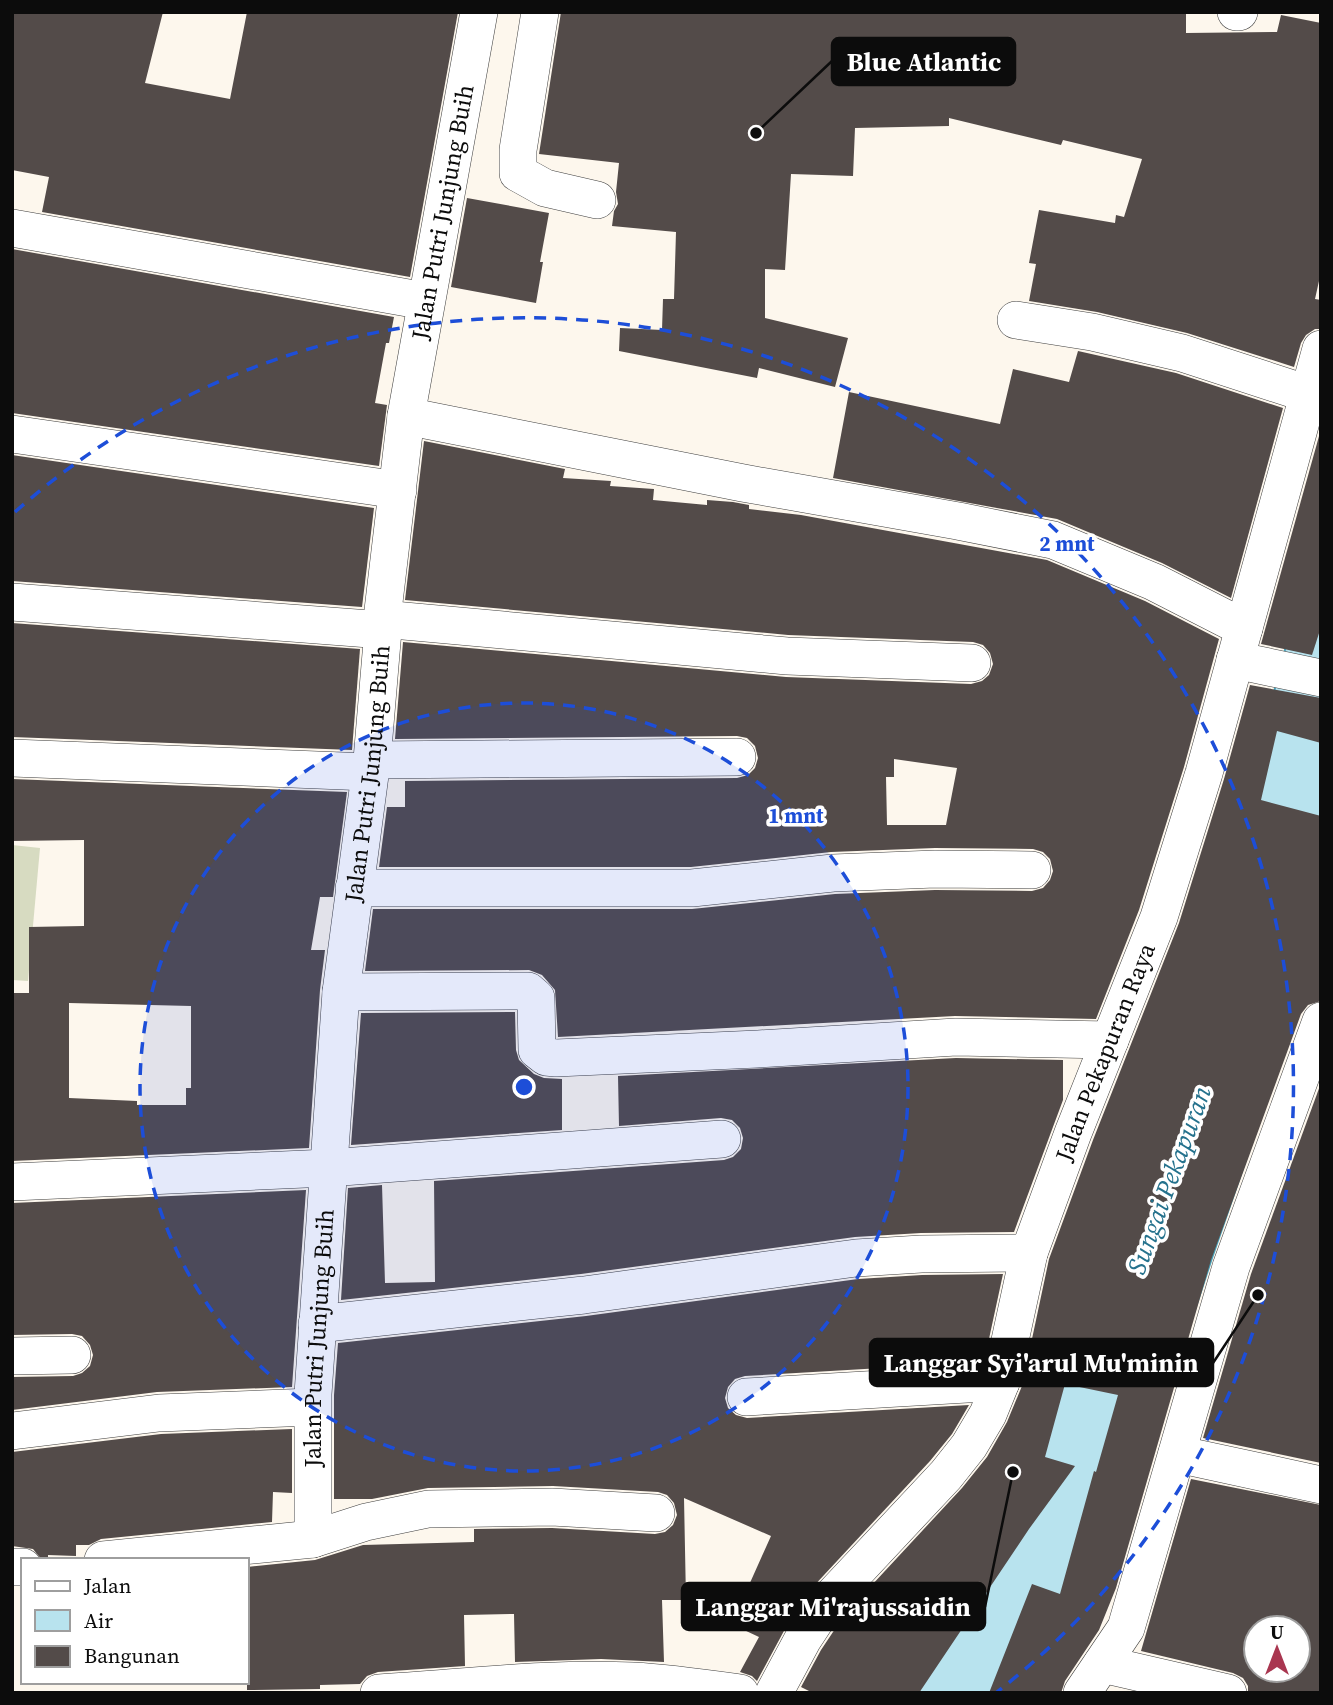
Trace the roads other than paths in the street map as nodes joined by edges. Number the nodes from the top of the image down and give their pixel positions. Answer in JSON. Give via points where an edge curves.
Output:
{"nodes":[{"id":1,"x":479,"y":12,"type":"edge"},
{"id":2,"x":540,"y":12,"type":"edge"},
{"id":3,"x":597,"y":200,"type":"dead end"},
{"id":4,"x":12,"y":228,"type":"edge"},
{"id":5,"x":425,"y":301,"type":"junction"},
{"id":6,"x":1016,"y":320,"type":"dead end"},
{"id":7,"x":1321,"y":349,"type":"edge"},
{"id":8,"x":1308,"y":394,"type":"junction"},
{"id":9,"x":406,"y":416,"type":"junction"},
{"id":10,"x":12,"y":434,"type":"edge"},
{"id":11,"x":398,"y":490,"type":"junction"},
{"id":12,"x":12,"y":602,"type":"edge"},
{"id":13,"x":383,"y":624,"type":"junction"},
{"id":14,"x":1240,"y":644,"type":"junction"},
{"id":15,"x":972,"y":663,"type":"dead end"},
{"id":16,"x":1321,"y":678,"type":"edge"},
{"id":17,"x":737,"y":757,"type":"dead end"},
{"id":18,"x":12,"y":758,"type":"edge"},
{"id":19,"x":371,"y":766,"type":"junction"},
{"id":20,"x":1031,"y":870,"type":"dead end"},
{"id":21,"x":354,"y":888,"type":"junction"},
{"id":22,"x":341,"y":992,"type":"junction"},
{"id":23,"x":1321,"y":1021,"type":"edge"},
{"id":24,"x":1110,"y":1040,"type":"junction"},
{"id":25,"x":1313,"y":1066,"type":"edge"},
{"id":26,"x":722,"y":1139,"type":"dead end"},
{"id":27,"x":328,"y":1168,"type":"junction"},
{"id":28,"x":12,"y":1182,"type":"edge"},
{"id":29,"x":1029,"y":1253,"type":"junction"},
{"id":30,"x":317,"y":1324,"type":"junction"},
{"id":31,"x":72,"y":1355,"type":"dead end"},
{"id":32,"x":12,"y":1356,"type":"edge"},
{"id":33,"x":1001,"y":1381,"type":"junction"},
{"id":34,"x":746,"y":1397,"type":"dead end"},
{"id":35,"x":312,"y":1407,"type":"junction"},
{"id":36,"x":12,"y":1431,"type":"edge"},
{"id":37,"x":1177,"y":1454,"type":"junction"},
{"id":38,"x":1321,"y":1485,"type":"edge"},
{"id":39,"x":656,"y":1513,"type":"dead end"},
{"id":40,"x":313,"y":1539,"type":"junction"},
{"id":41,"x":123,"y":1558,"type":"edge"},
{"id":42,"x":1102,"y":1664,"type":"junction"},
{"id":43,"x":379,"y":1693,"type":"edge"},
{"id":44,"x":740,"y":1693,"type":"edge"},
{"id":45,"x":774,"y":1693,"type":"edge"},
{"id":46,"x":1082,"y":1693,"type":"edge"},
{"id":47,"x":1228,"y":1693,"type":"edge"}],
"edges":[{"from":1,"to":5,"type":"street","name":"Jalan Putri Junjung Buih"},
{"from":2,"to":3,"type":"street","via":[[518,173],[545,188]]},
{"from":4,"to":5,"type":"street"},
{"from":5,"to":9,"type":"street","name":"Jalan Putri Junjung Buih"},
{"from":6,"to":8,"type":"street","via":[[1182,354]]},
{"from":7,"to":8,"type":"street","name":"Jalan Pekapuran Raya"},
{"from":8,"to":14,"type":"street","name":"Jalan Pekapuran Raya"},
{"from":9,"to":11,"type":"street","name":"Jalan Putri Junjung Buih"},
{"from":9,"to":14,"type":"street","via":[[1053,540],[1154,582]]},
{"from":10,"to":11,"type":"street"},
{"from":11,"to":13,"type":"street","name":"Jalan Putri Junjung Buih"},
{"from":12,"to":13,"type":"street"},
{"from":13,"to":15,"type":"street","via":[[787,656]]},
{"from":13,"to":19,"type":"street","name":"Jalan Putri Junjung Buih"},
{"from":14,"to":16,"type":"street","via":[[1276,669]]},
{"from":14,"to":24,"type":"street","name":"Jalan Pekapuran Raya","via":[[1159,917]]},
{"from":17,"to":19,"type":"street"},
{"from":18,"to":19,"type":"street"},
{"from":19,"to":21,"type":"street","name":"Jalan Putri Junjung Buih"},
{"from":20,"to":21,"type":"street","via":[[833,873],[692,888]]},
{"from":21,"to":22,"type":"street","name":"Jalan Putri Junjung Buih"},
{"from":22,"to":24,"type":"street","via":[[528,991],[536,998],[537,1050],[556,1058],[956,1037]]},
{"from":22,"to":27,"type":"street","name":"Jalan Putri Junjung Buih"},
{"from":23,"to":25,"type":"street"},
{"from":24,"to":29,"type":"street","name":"Jalan Pekapuran Raya"},
{"from":25,"to":37,"type":"street","via":[[1231,1267]]},
{"from":26,"to":27,"type":"street"},
{"from":27,"to":28,"type":"street"},
{"from":27,"to":30,"type":"street","name":"Jalan Putri Junjung Buih"},
{"from":29,"to":30,"type":"street","via":[[856,1258],[584,1295]]},
{"from":29,"to":33,"type":"street","name":"Jalan Pekapuran Raya"},
{"from":30,"to":35,"type":"street","name":"Jalan Putri Junjung Buih"},
{"from":31,"to":32,"type":"street"},
{"from":33,"to":34,"type":"street"},
{"from":33,"to":45,"type":"street","name":"Jalan Pekapuran Raya","via":[[969,1446],[828,1601]]},
{"from":35,"to":36,"type":"street","via":[[159,1413]]},
{"from":35,"to":40,"type":"street","name":"Jalan Putri Junjung Buih"},
{"from":37,"to":38,"type":"street"},
{"from":37,"to":42,"type":"street","via":[[1126,1628]]},
{"from":39,"to":40,"type":"street","via":[[552,1507],[428,1509]]},
{"from":40,"to":41,"type":"street"},
{"from":42,"to":46,"type":"street"},
{"from":42,"to":47,"type":"street"},
{"from":43,"to":44,"type":"street","via":[[575,1681],[631,1681]]}]}
